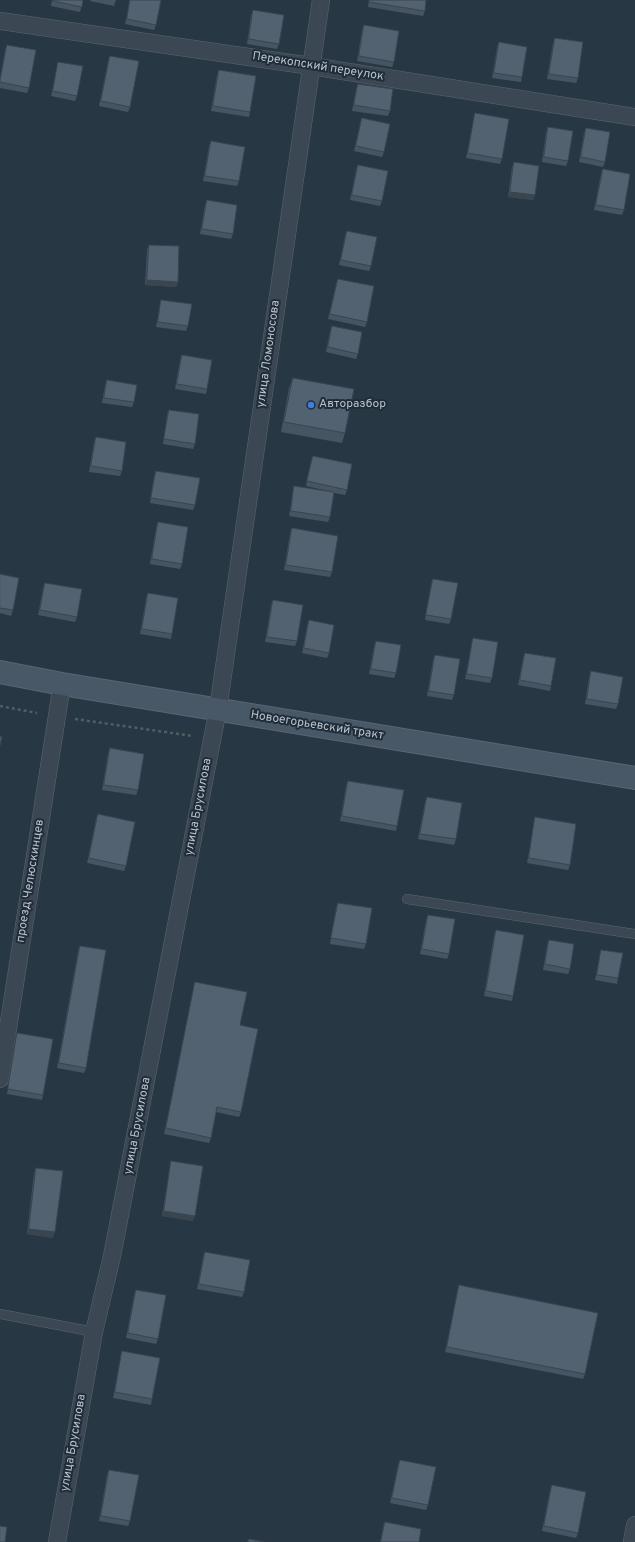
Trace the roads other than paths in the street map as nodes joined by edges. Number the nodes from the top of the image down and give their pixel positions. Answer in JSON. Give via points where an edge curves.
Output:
{"nodes":[{"id":1,"x":321,"y":0,"type":"edge"},
{"id":2,"x":0,"y":21,"type":"edge"},
{"id":3,"x":311,"y":66,"type":"junction"},
{"id":4,"x":635,"y":117,"type":"edge"},
{"id":5,"x":0,"y":672,"type":"edge"},
{"id":6,"x":62,"y":684,"type":"junction"},
{"id":7,"x":218,"y":709,"type":"junction"},
{"id":8,"x":635,"y":778,"type":"edge"},
{"id":9,"x":406,"y":899,"type":"dead end"},
{"id":10,"x":635,"y":934,"type":"edge"},
{"id":11,"x":0,"y":1079,"type":"edge"},
{"id":12,"x":0,"y":1314,"type":"edge"},
{"id":13,"x":94,"y":1332,"type":"junction"},
{"id":14,"x":635,"y":1525,"type":"edge"},
{"id":15,"x":57,"y":1542,"type":"edge"},
{"id":16,"x":632,"y":1542,"type":"edge"}],
"edges":[{"from":1,"to":3,"type":"street","name":"улица Ломоносова"},
{"from":2,"to":3,"type":"street","name":"Перекопский переулок"},
{"from":3,"to":4,"type":"street","name":"Перекопский переулок"},
{"from":3,"to":7,"type":"street","name":"улица Ломоносова"},
{"from":5,"to":6,"type":"main road","name":"Новоегорьевский тракт"},
{"from":6,"to":7,"type":"main road","name":"Новоегорьевский тракт"},
{"from":6,"to":11,"type":"street","name":"проезд Челюскинцев"},
{"from":7,"to":8,"type":"main road","name":"Новоегорьевский тракт"},
{"from":7,"to":13,"type":"street","name":"улица Брусилова","via":[[112,1256]]},
{"from":9,"to":10,"type":"lane"},
{"from":12,"to":13,"type":"lane"},
{"from":13,"to":15,"type":"street","name":"улица Брусилова"},
{"from":14,"to":16,"type":"street"}]}
